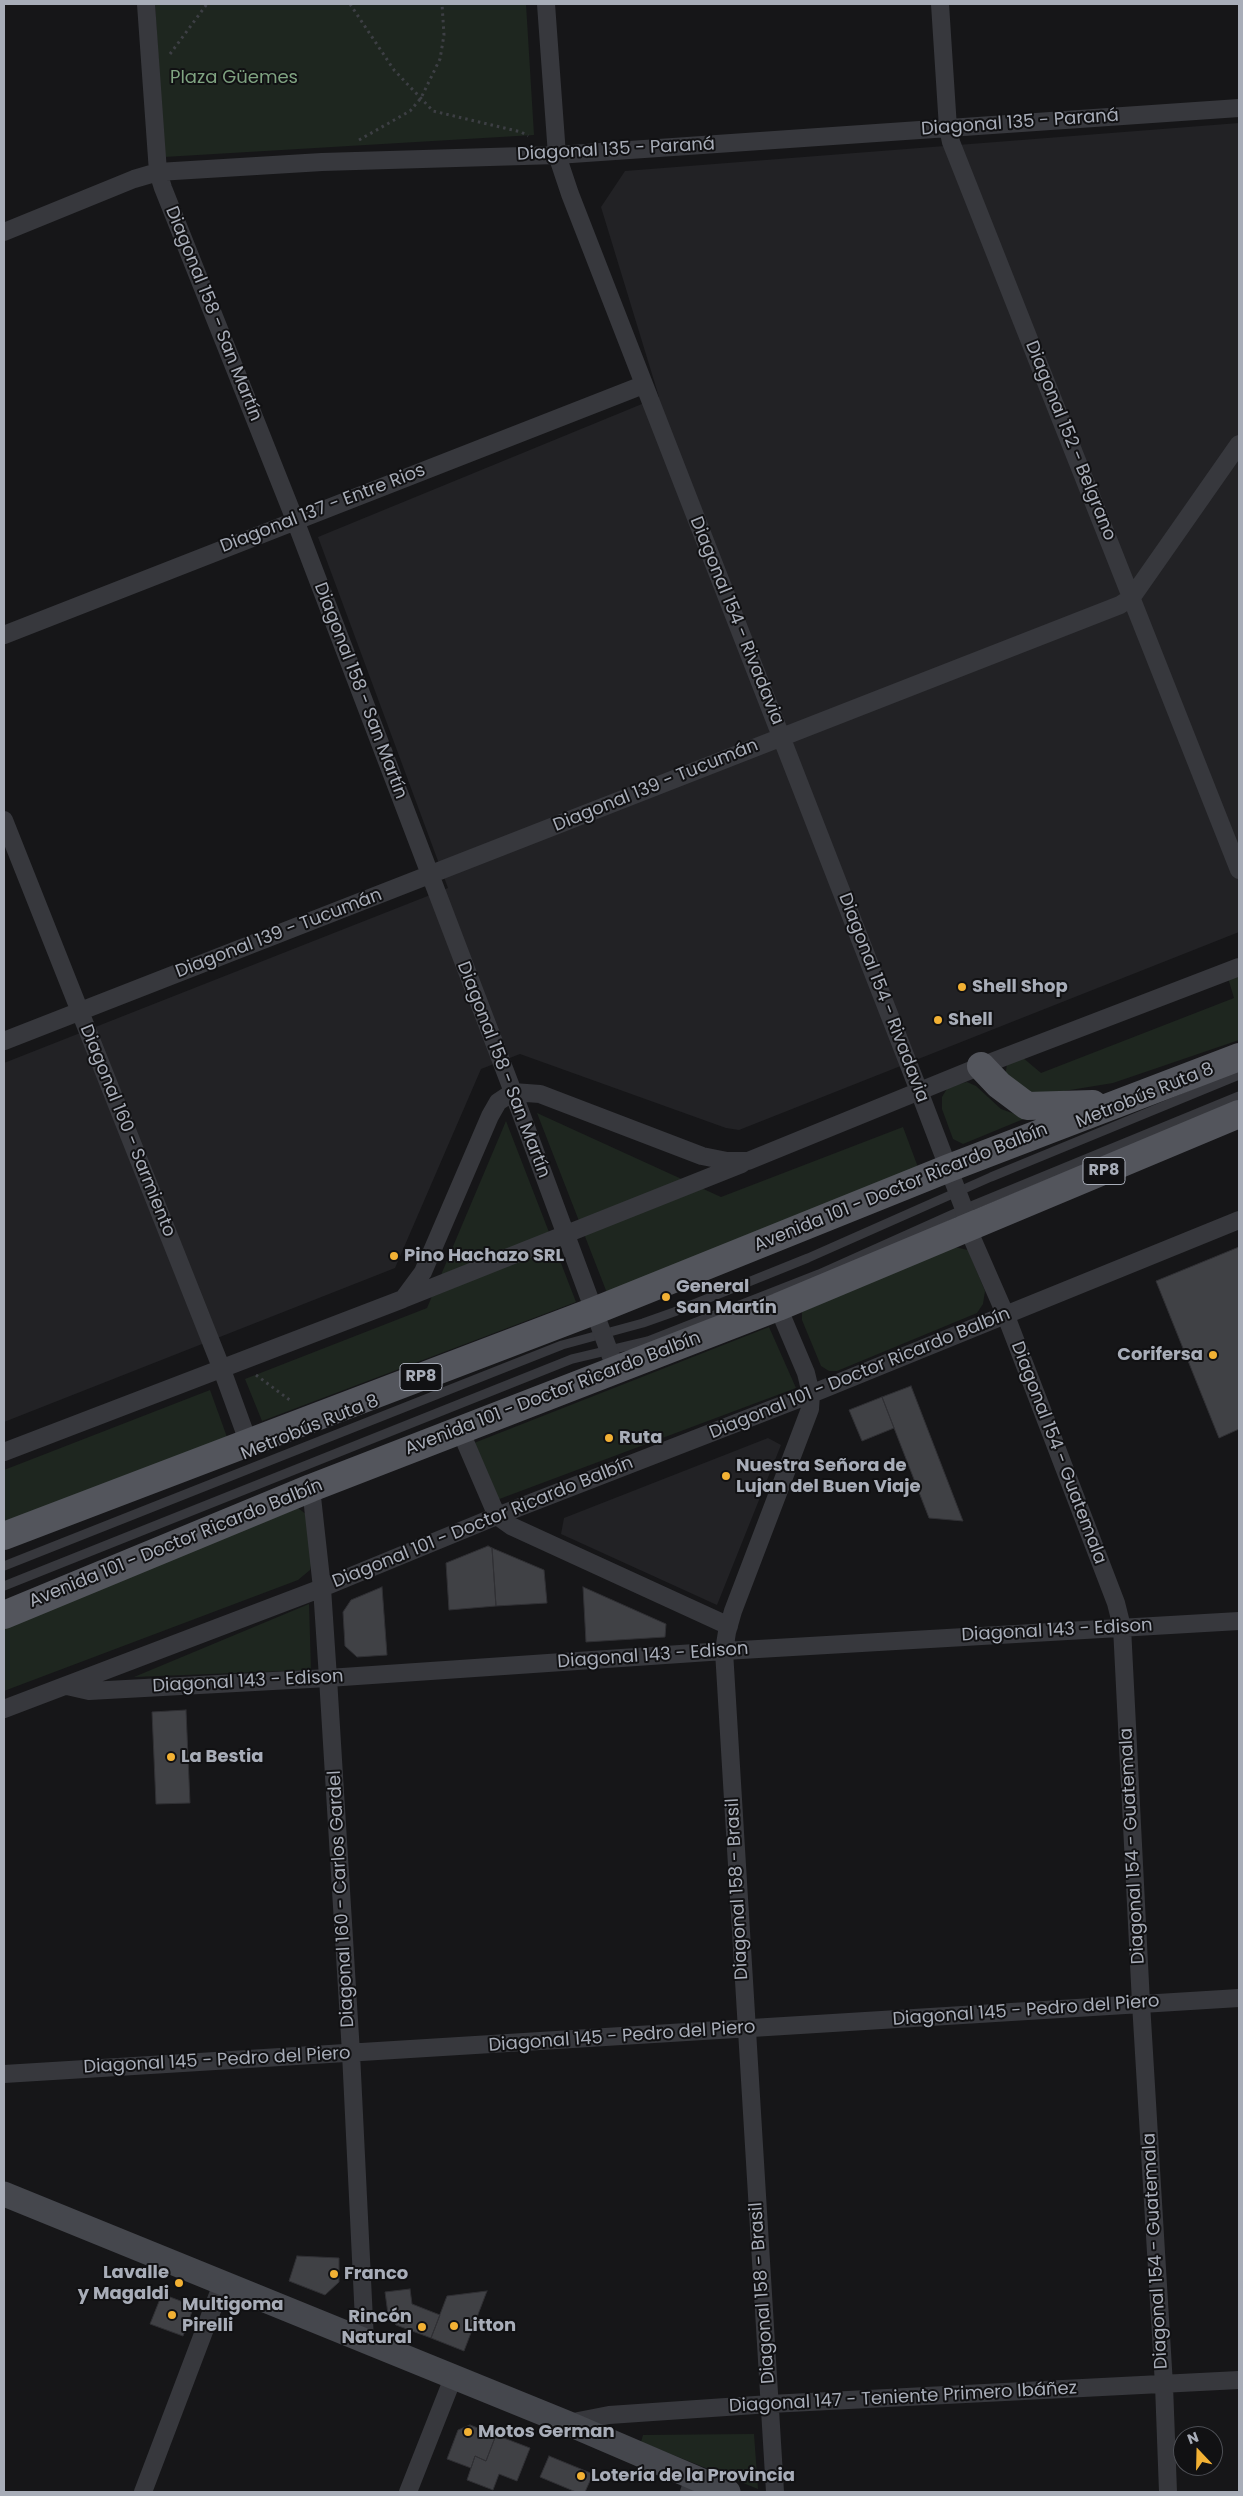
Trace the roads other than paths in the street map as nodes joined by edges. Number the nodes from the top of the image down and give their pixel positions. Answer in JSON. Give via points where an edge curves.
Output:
{"nodes":[{"id":1,"x":146,"y":4,"type":"edge"},
{"id":2,"x":546,"y":4,"type":"edge"},
{"id":3,"x":940,"y":4,"type":"edge"},
{"id":4,"x":1239,"y":108,"type":"edge"},
{"id":5,"x":948,"y":128,"type":"junction"},
{"id":6,"x":558,"y":155,"type":"junction"},
{"id":7,"x":158,"y":172,"type":"junction"},
{"id":8,"x":4,"y":232,"type":"edge"},
{"id":9,"x":643,"y":385,"type":"junction"},
{"id":10,"x":1239,"y":444,"type":"edge"},
{"id":11,"x":295,"y":520,"type":"junction"},
{"id":12,"x":1132,"y":597,"type":"junction"},
{"id":13,"x":4,"y":635,"type":"edge"},
{"id":14,"x":782,"y":736,"type":"junction"},
{"id":15,"x":4,"y":820,"type":"edge"},
{"id":16,"x":1239,"y":870,"type":"edge"},
{"id":17,"x":430,"y":876,"type":"junction"},
{"id":18,"x":1239,"y":967,"type":"edge"},
{"id":19,"x":80,"y":1012,"type":"junction"},
{"id":20,"x":4,"y":1041,"type":"edge"},
{"id":21,"x":1239,"y":1057,"type":"edge"},
{"id":22,"x":981,"y":1066,"type":"junction"},
{"id":23,"x":1239,"y":1075,"type":"edge"},
{"id":24,"x":919,"y":1091,"type":"junction"},
{"id":25,"x":513,"y":1092,"type":"junction"},
{"id":26,"x":1239,"y":1096,"type":"edge"},
{"id":27,"x":1110,"y":1105,"type":"junction"},
{"id":28,"x":1239,"y":1114,"type":"edge"},
{"id":29,"x":748,"y":1161,"type":"junction"},
{"id":30,"x":953,"y":1180,"type":"junction"},
{"id":31,"x":966,"y":1219,"type":"junction"},
{"id":32,"x":1239,"y":1220,"type":"edge"},
{"id":33,"x":564,"y":1234,"type":"junction"},
{"id":34,"x":403,"y":1299,"type":"junction"},
{"id":35,"x":778,"y":1307,"type":"junction"},
{"id":36,"x":1006,"y":1316,"type":"junction"},
{"id":37,"x":598,"y":1322,"type":"junction"},
{"id":38,"x":612,"y":1361,"type":"junction"},
{"id":39,"x":221,"y":1367,"type":"junction"},
{"id":40,"x":811,"y":1394,"type":"junction"},
{"id":41,"x":460,"y":1430,"type":"junction"},
{"id":42,"x":249,"y":1444,"type":"junction"},
{"id":43,"x":4,"y":1452,"type":"edge"},
{"id":44,"x":311,"y":1488,"type":"junction"},
{"id":45,"x":497,"y":1516,"type":"junction"},
{"id":46,"x":4,"y":1536,"type":"edge"},
{"id":47,"x":4,"y":1566,"type":"edge"},
{"id":48,"x":4,"y":1586,"type":"edge"},
{"id":49,"x":322,"y":1588,"type":"junction"},
{"id":50,"x":4,"y":1615,"type":"edge"},
{"id":51,"x":1239,"y":1621,"type":"edge"},
{"id":52,"x":728,"y":1626,"type":"junction"},
{"id":53,"x":1122,"y":1627,"type":"junction"},
{"id":54,"x":724,"y":1651,"type":"junction"},
{"id":55,"x":328,"y":1678,"type":"junction"},
{"id":56,"x":66,"y":1686,"type":"junction"},
{"id":57,"x":4,"y":1709,"type":"edge"},
{"id":58,"x":1239,"y":1998,"type":"edge"},
{"id":59,"x":1141,"y":2004,"type":"junction"},
{"id":60,"x":746,"y":2029,"type":"junction"},
{"id":61,"x":351,"y":2053,"type":"junction"},
{"id":62,"x":4,"y":2074,"type":"edge"},
{"id":63,"x":4,"y":2194,"type":"edge"},
{"id":64,"x":222,"y":2284,"type":"junction"},
{"id":65,"x":364,"y":2341,"type":"junction"},
{"id":66,"x":453,"y":2378,"type":"junction"},
{"id":67,"x":1239,"y":2380,"type":"edge"},
{"id":68,"x":1164,"y":2385,"type":"junction"},
{"id":69,"x":770,"y":2404,"type":"junction"},
{"id":70,"x":567,"y":2424,"type":"junction"},
{"id":71,"x":692,"y":2485,"type":"edge"},
{"id":72,"x":143,"y":2492,"type":"edge"},
{"id":73,"x":408,"y":2492,"type":"edge"},
{"id":74,"x":728,"y":2492,"type":"edge"},
{"id":75,"x":776,"y":2492,"type":"edge"},
{"id":76,"x":1168,"y":2492,"type":"edge"}],
"edges":[{"from":1,"to":7,"type":"street","name":"Diagonal 158 - San Martín"},
{"from":2,"to":6,"type":"street","name":"Diagonal 154 - Rivadavia"},
{"from":3,"to":5,"type":"street","name":"Diagonal 152 - Belgrano"},
{"from":4,"to":5,"type":"street","name":"Diagonal 135 - Paraná"},
{"from":5,"to":6,"type":"street","name":"Diagonal 135 - Paraná"},
{"from":5,"to":12,"type":"street","name":"Diagonal 152 - Belgrano"},
{"from":6,"to":7,"type":"street","name":"Diagonal 135 - Paraná","via":[[322,162]]},
{"from":6,"to":9,"type":"street","name":"Diagonal 154 - Rivadavia"},
{"from":7,"to":8,"type":"street","name":"Diagonal 135 - Paraná"},
{"from":7,"to":11,"type":"street","name":"Diagonal 158 - San Martín"},
{"from":9,"to":11,"type":"street","name":"Diagonal 137 - Entre Rios"},
{"from":9,"to":14,"type":"street","name":"Diagonal 154 - Rivadavia"},
{"from":10,"to":12,"type":"street","name":"Diagonal 139 - Tucumán"},
{"from":11,"to":13,"type":"street","name":"Diagonal 137 - Entre Rios"},
{"from":11,"to":17,"type":"street","name":"Diagonal 158 - San Martín"},
{"from":12,"to":14,"type":"street","name":"Diagonal 139 - Tucumán","via":[[1120,605]]},
{"from":12,"to":16,"type":"street","name":"Diagonal 152 - Belgrano"},
{"from":14,"to":17,"type":"street","name":"Diagonal 139 - Tucumán"},
{"from":14,"to":24,"type":"street","name":"Diagonal 154 - Rivadavia"},
{"from":15,"to":19,"type":"street","name":"Diagonal 160 - Sarmiento"},
{"from":17,"to":19,"type":"street","name":"Diagonal 139 - Tucumán"},
{"from":17,"to":25,"type":"street","name":"Diagonal 158 - San Martín"},
{"from":18,"to":22,"type":"street"},
{"from":19,"to":20,"type":"street","name":"Diagonal 139 - Tucumán"},
{"from":19,"to":39,"type":"street","name":"Diagonal 160 - Sarmiento"},
{"from":21,"to":27,"type":"main road","name":"Avenida 101 - Doctor Ricardo Balbín","number":"RP8"},
{"from":22,"to":24,"type":"street"},
{"from":22,"to":27,"type":"main road","via":[[999,1085],[1027,1106],[1049,1107],[1066,1103]]},
{"from":23,"to":30,"type":"lane","name":"Metrobús Ruta 8"},
{"from":24,"to":29,"type":"street"},
{"from":24,"to":30,"type":"street","name":"Diagonal 154 - Rivadavia"},
{"from":25,"to":29,"type":"street","via":[[540,1094],[702,1156],[727,1162]]},
{"from":25,"to":33,"type":"street","name":"Diagonal 158 - San Martín"},
{"from":25,"to":34,"type":"street","via":[[498,1102],[490,1116],[423,1272]]},
{"from":26,"to":31,"type":"lane","name":"Metrobús Ruta 8"},
{"from":27,"to":30,"type":"main road","name":"Avenida 101 - Doctor Ricardo Balbín","number":"RP8"},
{"from":28,"to":31,"type":"main road","name":"Avenida 101 - Doctor Ricardo Balbín","number":"RP8"},
{"from":29,"to":33,"type":"street"},
{"from":30,"to":31,"type":"street","name":"Diagonal 154 - Rivadavia"},
{"from":30,"to":37,"type":"main road","name":"Avenida 101 - Doctor Ricardo Balbín","number":"RP8"},
{"from":31,"to":35,"type":"main road","name":"Avenida 101 - Doctor Ricardo Balbín","number":"RP8"},
{"from":31,"to":36,"type":"street","name":"Diagonal 154 - Guatemala"},
{"from":31,"to":38,"type":"lane","name":"Metrobús Ruta 8","via":[[648,1341]]},
{"from":32,"to":36,"type":"street","name":"Diagonal 101 - Doctor Ricardo Balbín"},
{"from":33,"to":34,"type":"street"},
{"from":33,"to":37,"type":"street","name":"Diagonal 158 - San Martín"},
{"from":34,"to":39,"type":"street"},
{"from":35,"to":38,"type":"main road","name":"Avenida 101 - Doctor Ricardo Balbín","number":"RP8"},
{"from":35,"to":40,"type":"street","name":"Diagonal 158 - Brasil","via":[[806,1373]]},
{"from":36,"to":40,"type":"street","name":"Diagonal 101 - Doctor Ricardo Balbín"},
{"from":36,"to":53,"type":"street","name":"Diagonal 154 - Guatemala","via":[[1116,1603]]},
{"from":37,"to":38,"type":"street","name":"Diagonal 158 - San Martín"},
{"from":37,"to":42,"type":"main road","name":"Avenida 101 - Doctor Ricardo Balbín","number":"RP8"},
{"from":37,"to":47,"type":"lane","name":"Metrobús Ruta 8","via":[[562,1345]]},
{"from":38,"to":41,"type":"main road","name":"Avenida 101 - Doctor Ricardo Balbín","number":"RP8"},
{"from":38,"to":48,"type":"lane","name":"Metrobús Ruta 8","via":[[572,1359]]},
{"from":39,"to":42,"type":"street","name":"Diagonal 160 - Sarmiento"},
{"from":39,"to":43,"type":"street"},
{"from":40,"to":45,"type":"street","name":"Diagonal 101 - Doctor Ricardo Balbín"},
{"from":40,"to":52,"type":"street","name":"Diagonal 158 - Brasil","via":[[806,1423]]},
{"from":41,"to":44,"type":"main road","name":"Avenida 101 - Doctor Ricardo Balbín","number":"RP8"},
{"from":41,"to":45,"type":"street"},
{"from":42,"to":46,"type":"main road","name":"Avenida 101 - Doctor Ricardo Balbín","number":"RP8"},
{"from":44,"to":49,"type":"street","name":"Diagonal 160 - Carlos Gardel"},
{"from":44,"to":50,"type":"main road","name":"Avenida 101 - Doctor Ricardo Balbín","number":"RP8"},
{"from":45,"to":49,"type":"street","name":"Diagonal 101 - Doctor Ricardo Balbín"},
{"from":45,"to":52,"type":"street","via":[[511,1526]]},
{"from":49,"to":55,"type":"street","name":"Diagonal 160 - Carlos Gardel"},
{"from":49,"to":56,"type":"street","name":"Diagonal 101 - Doctor Ricardo Balbín"},
{"from":51,"to":53,"type":"street","name":"Diagonal 143 - Edison"},
{"from":52,"to":54,"type":"street","name":"Diagonal 158 - Brasil"},
{"from":53,"to":54,"type":"street","name":"Diagonal 143 - Edison"},
{"from":53,"to":59,"type":"street","name":"Diagonal 154 - Guatemala"},
{"from":54,"to":55,"type":"street","name":"Diagonal 143 - Edison"},
{"from":54,"to":60,"type":"street","name":"Diagonal 158 - Brasil"},
{"from":55,"to":56,"type":"street","name":"Diagonal 143 - Edison","via":[[89,1690]]},
{"from":55,"to":61,"type":"street","name":"Diagonal 160 - Carlos Gardel"},
{"from":56,"to":57,"type":"street","name":"Diagonal 101 - Doctor Ricardo Balbín"},
{"from":58,"to":59,"type":"street","name":"Diagonal 145 - Pedro del Piero"},
{"from":59,"to":60,"type":"street","name":"Diagonal 145 - Pedro del Piero"},
{"from":59,"to":68,"type":"street","name":"Diagonal 154 - Guatemala"},
{"from":60,"to":61,"type":"street","name":"Diagonal 145 - Pedro del Piero"},
{"from":60,"to":69,"type":"street","name":"Diagonal 158 - Brasil"},
{"from":61,"to":62,"type":"street","name":"Diagonal 145 - Pedro del Piero"},
{"from":61,"to":65,"type":"street","name":"Diagonal 160 - Carlos Gardel"},
{"from":63,"to":64,"type":"main road"},
{"from":64,"to":65,"type":"main road"},
{"from":64,"to":72,"type":"street"},
{"from":65,"to":66,"type":"main road"},
{"from":66,"to":70,"type":"main road"},
{"from":66,"to":73,"type":"street"},
{"from":67,"to":68,"type":"street","name":"Diagonal 147 - Teniente Primero Ibáñez"},
{"from":68,"to":69,"type":"street","name":"Diagonal 147 - Teniente Primero Ibáñez"},
{"from":68,"to":76,"type":"street","name":"Diagonal 154 - Guatemala"},
{"from":69,"to":70,"type":"street","name":"Diagonal 147 - Teniente Primero Ibáñez","via":[[609,2415]]},
{"from":69,"to":75,"type":"street","name":"Diagonal 158 - Brasil"},
{"from":70,"to":71,"type":"main road"},
{"from":71,"to":74,"type":"main road"}]}
